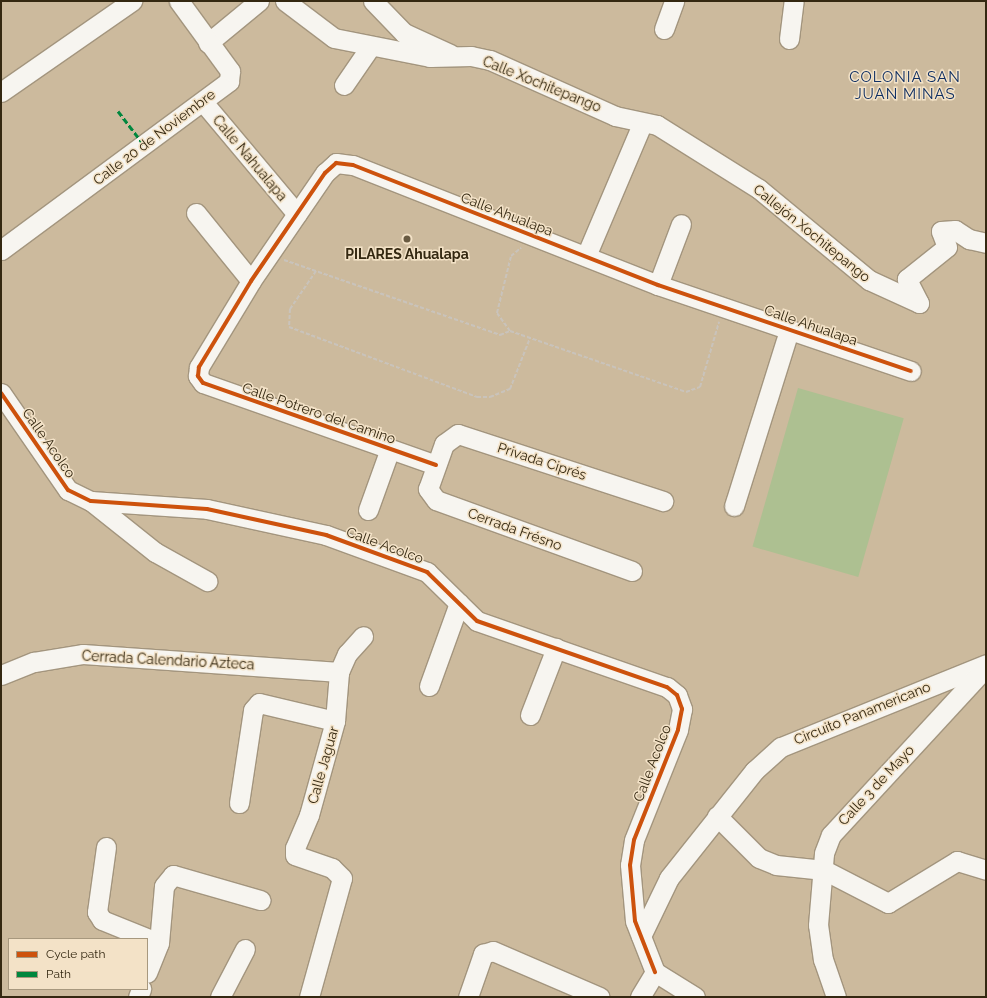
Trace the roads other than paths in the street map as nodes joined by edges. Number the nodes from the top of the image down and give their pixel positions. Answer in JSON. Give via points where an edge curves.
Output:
{"nodes":[{"id":1,"x":132,"y":1,"type":"edge"},
{"id":2,"x":179,"y":1,"type":"edge"},
{"id":3,"x":259,"y":1,"type":"edge"},
{"id":4,"x":285,"y":1,"type":"edge"},
{"id":5,"x":373,"y":1,"type":"edge"},
{"id":6,"x":674,"y":1,"type":"edge"},
{"id":7,"x":794,"y":1,"type":"edge"},
{"id":8,"x":664,"y":29,"type":"dead end"},
{"id":9,"x":790,"y":39,"type":"dead end"},
{"id":10,"x":208,"y":43,"type":"junction"},
{"id":11,"x":370,"y":47,"type":"junction"},
{"id":12,"x":453,"y":56,"type":"junction"},
{"id":13,"x":344,"y":85,"type":"dead end"},
{"id":14,"x":1,"y":92,"type":"edge"},
{"id":15,"x":203,"y":102,"type":"junction"},
{"id":16,"x":642,"y":124,"type":"junction"},
{"id":17,"x":196,"y":213,"type":"dead end"},
{"id":18,"x":297,"y":214,"type":"junction"},
{"id":19,"x":681,"y":224,"type":"dead end"},
{"id":20,"x":986,"y":243,"type":"edge"},
{"id":21,"x":1,"y":250,"type":"edge"},
{"id":22,"x":586,"y":256,"type":"junction"},
{"id":23,"x":251,"y":281,"type":"junction"},
{"id":24,"x":658,"y":285,"type":"junction"},
{"id":25,"x":789,"y":330,"type":"junction"},
{"id":26,"x":911,"y":371,"type":"dead end"},
{"id":27,"x":198,"y":376,"type":"joint"},
{"id":28,"x":1,"y":393,"type":"edge"},
{"id":29,"x":390,"y":450,"type":"junction"},
{"id":30,"x":436,"y":465,"type":"junction"},
{"id":31,"x":91,"y":501,"type":"junction"},
{"id":32,"x":663,"y":501,"type":"dead end"},
{"id":33,"x":734,"y":506,"type":"dead end"},
{"id":34,"x":368,"y":510,"type":"dead end"},
{"id":35,"x":632,"y":570,"type":"dead end"},
{"id":36,"x":207,"y":581,"type":"dead end"},
{"id":37,"x":459,"y":603,"type":"junction"},
{"id":38,"x":363,"y":636,"type":"dead end"},
{"id":39,"x":556,"y":648,"type":"junction"},
{"id":40,"x":986,"y":665,"type":"edge"},
{"id":41,"x":339,"y":672,"type":"junction"},
{"id":42,"x":1,"y":675,"type":"edge"},
{"id":43,"x":430,"y":686,"type":"dead end"},
{"id":44,"x":530,"y":715,"type":"dead end"},
{"id":45,"x":335,"y":721,"type":"junction"},
{"id":46,"x":239,"y":803,"type":"dead end"},
{"id":47,"x":717,"y":816,"type":"junction"},
{"id":48,"x":106,"y":847,"type":"dead end"},
{"id":49,"x":824,"y":870,"type":"junction"},
{"id":50,"x":986,"y":870,"type":"edge"},
{"id":51,"x":260,"y":900,"type":"dead end"},
{"id":52,"x":641,"y":936,"type":"junction"},
{"id":53,"x":159,"y":942,"type":"junction"},
{"id":54,"x":245,"y":949,"type":"dead end"},
{"id":55,"x":148,"y":970,"type":"edge"},
{"id":56,"x":655,"y":972,"type":"junction"},
{"id":57,"x":220,"y":997,"type":"edge"},
{"id":58,"x":309,"y":997,"type":"edge"},
{"id":59,"x":468,"y":997,"type":"edge"},
{"id":60,"x":600,"y":997,"type":"edge"},
{"id":61,"x":640,"y":997,"type":"edge"},
{"id":62,"x":695,"y":997,"type":"edge"},
{"id":63,"x":836,"y":997,"type":"edge"}],
"edges":[{"from":1,"to":14,"type":"street"},
{"from":2,"to":10,"type":"street","name":"Calle 20 de Noviembre"},
{"from":3,"to":10,"type":"street"},
{"from":4,"to":11,"type":"street","name":"Calle Xochitepango","via":[[334,38]]},
{"from":5,"to":12,"type":"street","via":[[404,33]]},
{"from":6,"to":8,"type":"street"},
{"from":7,"to":9,"type":"street"},
{"from":10,"to":15,"type":"street","name":"Calle 20 de Noviembre","via":[[231,76]]},
{"from":11,"to":12,"type":"street","name":"Calle Xochitepango","via":[[430,58]]},
{"from":11,"to":13,"type":"street"},
{"from":12,"to":16,"type":"street","name":"Calle Xochitepango","via":[[490,60]]},
{"from":15,"to":18,"type":"street","name":"Calle Nahualapa"},
{"from":15,"to":21,"type":"street","name":"Calle 20 de Noviembre"},
{"from":16,"to":20,"type":"street","name":"Callejón Xochitepango","via":[[657,125],[759,189],[869,280],[919,303],[907,279],[947,247],[941,231],[955,230],[969,239]]},
{"from":16,"to":22,"type":"street"},
{"from":17,"to":23,"type":"street"},
{"from":18,"to":22,"type":"street","name":"Calle Ahualapa","via":[[325,173],[336,163],[353,165]]},
{"from":18,"to":23,"type":"street","name":"Calle Ahualapa"},
{"from":19,"to":24,"type":"street"},
{"from":22,"to":24,"type":"street","name":"Calle Ahualapa"},
{"from":23,"to":27,"type":"street","name":"Calle Ahualapa","via":[[199,368]]},
{"from":24,"to":25,"type":"street","name":"Calle Ahualapa"},
{"from":25,"to":26,"type":"street","name":"Calle Ahualapa"},
{"from":25,"to":33,"type":"street"},
{"from":27,"to":29,"type":"street","name":"Calle Potrero del Camino","via":[[203,383]]},
{"from":28,"to":31,"type":"street","name":"Calle Acolco","via":[[68,490]]},
{"from":29,"to":30,"type":"street","name":"Calle Potrero del Camino"},
{"from":29,"to":34,"type":"street"},
{"from":30,"to":32,"type":"street","name":"Privada Ciprés","via":[[444,444],[458,434]]},
{"from":30,"to":35,"type":"street","name":"Cerrada Frésno","via":[[428,489],[436,500]]},
{"from":31,"to":36,"type":"street","via":[[155,552]]},
{"from":31,"to":37,"type":"street","name":"Calle Acolco","via":[[207,509],[326,535],[427,572]]},
{"from":37,"to":39,"type":"street","name":"Calle Acolco","via":[[477,620]]},
{"from":37,"to":43,"type":"street"},
{"from":38,"to":41,"type":"street","name":"Calle Jaguar","via":[[347,654]]},
{"from":39,"to":44,"type":"street"},
{"from":39,"to":52,"type":"street","name":"Calle Acolco","via":[[667,687],[677,695],[682,708],[678,730],[634,840],[630,865],[631,892]]},
{"from":40,"to":47,"type":"street","name":"Circuito Panamericano","via":[[873,706],[781,746],[754,771]]},
{"from":40,"to":49,"type":"street","name":"Calle 3 de Mayo","via":[[843,818],[824,853]]},
{"from":41,"to":42,"type":"street","name":"Cerrada Calendario Azteca","via":[[83,654],[34,662]]},
{"from":41,"to":45,"type":"street","name":"Calle Jaguar"},
{"from":45,"to":46,"type":"street","via":[[259,703],[253,710]]},
{"from":45,"to":58,"type":"street","name":"Calle Jaguar","via":[[296,855],[332,868],[342,878]]},
{"from":47,"to":49,"type":"street","via":[[759,858],[776,865]]},
{"from":47,"to":52,"type":"street","name":"Circuito Panamericano","via":[[669,878]]},
{"from":48,"to":53,"type":"street","via":[[97,912],[102,920]]},
{"from":49,"to":50,"type":"street","via":[[892,903],[920,881],[957,861]]},
{"from":49,"to":63,"type":"street","name":"Calle 3 de Mayo","via":[[818,925],[823,960]]},
{"from":51,"to":53,"type":"street","via":[[173,875],[164,886]]},
{"from":52,"to":56,"type":"street","name":"Calle Acolco"},
{"from":53,"to":55,"type":"street"},
{"from":54,"to":57,"type":"street"},
{"from":56,"to":61,"type":"street"},
{"from":56,"to":62,"type":"street"},
{"from":59,"to":60,"type":"street","via":[[483,954],[493,951]]}]}
